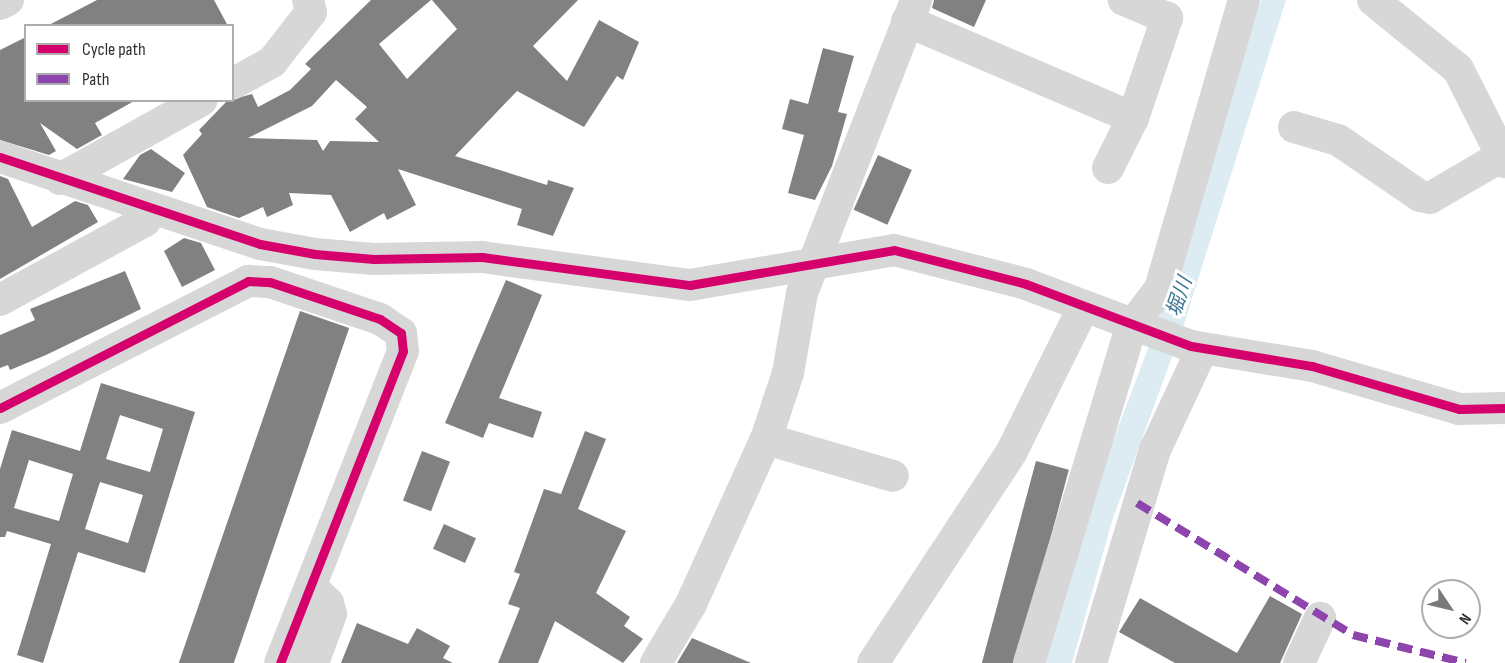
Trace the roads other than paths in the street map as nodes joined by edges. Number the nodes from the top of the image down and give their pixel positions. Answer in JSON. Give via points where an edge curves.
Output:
{"nodes":[{"id":1,"x":8,"y":0,"type":"edge"},
{"id":2,"x":308,"y":0,"type":"edge"},
{"id":3,"x":1124,"y":0,"type":"edge"},
{"id":4,"x":1244,"y":0,"type":"edge"},
{"id":5,"x":1373,"y":0,"type":"edge"},
{"id":6,"x":0,"y":4,"type":"edge"},
{"id":7,"x":911,"y":10,"type":"edge"},
{"id":8,"x":234,"y":83,"type":"edge"},
{"id":9,"x":198,"y":102,"type":"edge"},
{"id":10,"x":1133,"y":118,"type":"junction"},
{"id":11,"x":1294,"y":127,"type":"dead end"},
{"id":12,"x":0,"y":157,"type":"edge"},
{"id":13,"x":1503,"y":159,"type":"edge"},
{"id":14,"x":1108,"y":168,"type":"dead end"},
{"id":15,"x":60,"y":179,"type":"junction"},
{"id":16,"x":152,"y":209,"type":"junction"},
{"id":17,"x":813,"y":265,"type":"junction"},
{"id":18,"x":0,"y":300,"type":"edge"},
{"id":19,"x":1083,"y":308,"type":"junction"},
{"id":20,"x":1134,"y":328,"type":"junction"},
{"id":21,"x":1196,"y":348,"type":"junction"},
{"id":22,"x":0,"y":408,"type":"edge"},
{"id":23,"x":1505,"y":408,"type":"edge"},
{"id":24,"x":766,"y":439,"type":"junction"},
{"id":25,"x":893,"y":476,"type":"dead end"},
{"id":26,"x":310,"y":587,"type":"junction"},
{"id":27,"x":1320,"y":618,"type":"dead end"},
{"id":28,"x":280,"y":663,"type":"edge"},
{"id":29,"x":313,"y":663,"type":"edge"},
{"id":30,"x":656,"y":663,"type":"edge"},
{"id":31,"x":873,"y":663,"type":"edge"},
{"id":32,"x":1029,"y":663,"type":"edge"},
{"id":33,"x":1091,"y":663,"type":"edge"},
{"id":34,"x":1299,"y":663,"type":"edge"}],
"edges":[{"from":1,"to":6,"type":"street"},
{"from":2,"to":8,"type":"street","via":[[310,12],[272,62]]},
{"from":3,"to":10,"type":"street","via":[[1167,18]]},
{"from":4,"to":20,"type":"street","via":[[1160,289]]},
{"from":5,"to":13,"type":"street","via":[[1458,69]]},
{"from":7,"to":10,"type":"street"},
{"from":7,"to":17,"type":"street"},
{"from":9,"to":15,"type":"street"},
{"from":10,"to":14,"type":"street"},
{"from":11,"to":13,"type":"street","via":[[1338,140],[1430,198]]},
{"from":12,"to":15,"type":"street"},
{"from":15,"to":16,"type":"street"},
{"from":16,"to":17,"type":"street","via":[[260,244],[315,255],[374,259],[482,256],[690,285]]},
{"from":16,"to":18,"type":"street","via":[[145,221]]},
{"from":17,"to":19,"type":"street","via":[[894,250],[1026,284]]},
{"from":17,"to":24,"type":"street","via":[[802,293],[788,373]]},
{"from":19,"to":20,"type":"street"},
{"from":19,"to":31,"type":"street","via":[[1012,451]]},
{"from":20,"to":21,"type":"street"},
{"from":20,"to":32,"type":"street"},
{"from":21,"to":23,"type":"street","via":[[1312,366],[1459,409]]},
{"from":21,"to":33,"type":"street","via":[[1155,450]]},
{"from":22,"to":26,"type":"street","via":[[248,281],[270,282],[380,319],[401,333],[403,351]]},
{"from":24,"to":25,"type":"street"},
{"from":24,"to":30,"type":"street","via":[[691,604]]},
{"from":26,"to":28,"type":"street"},
{"from":26,"to":29,"type":"street","via":[[328,603],[331,614]]},
{"from":27,"to":34,"type":"street"}]}
